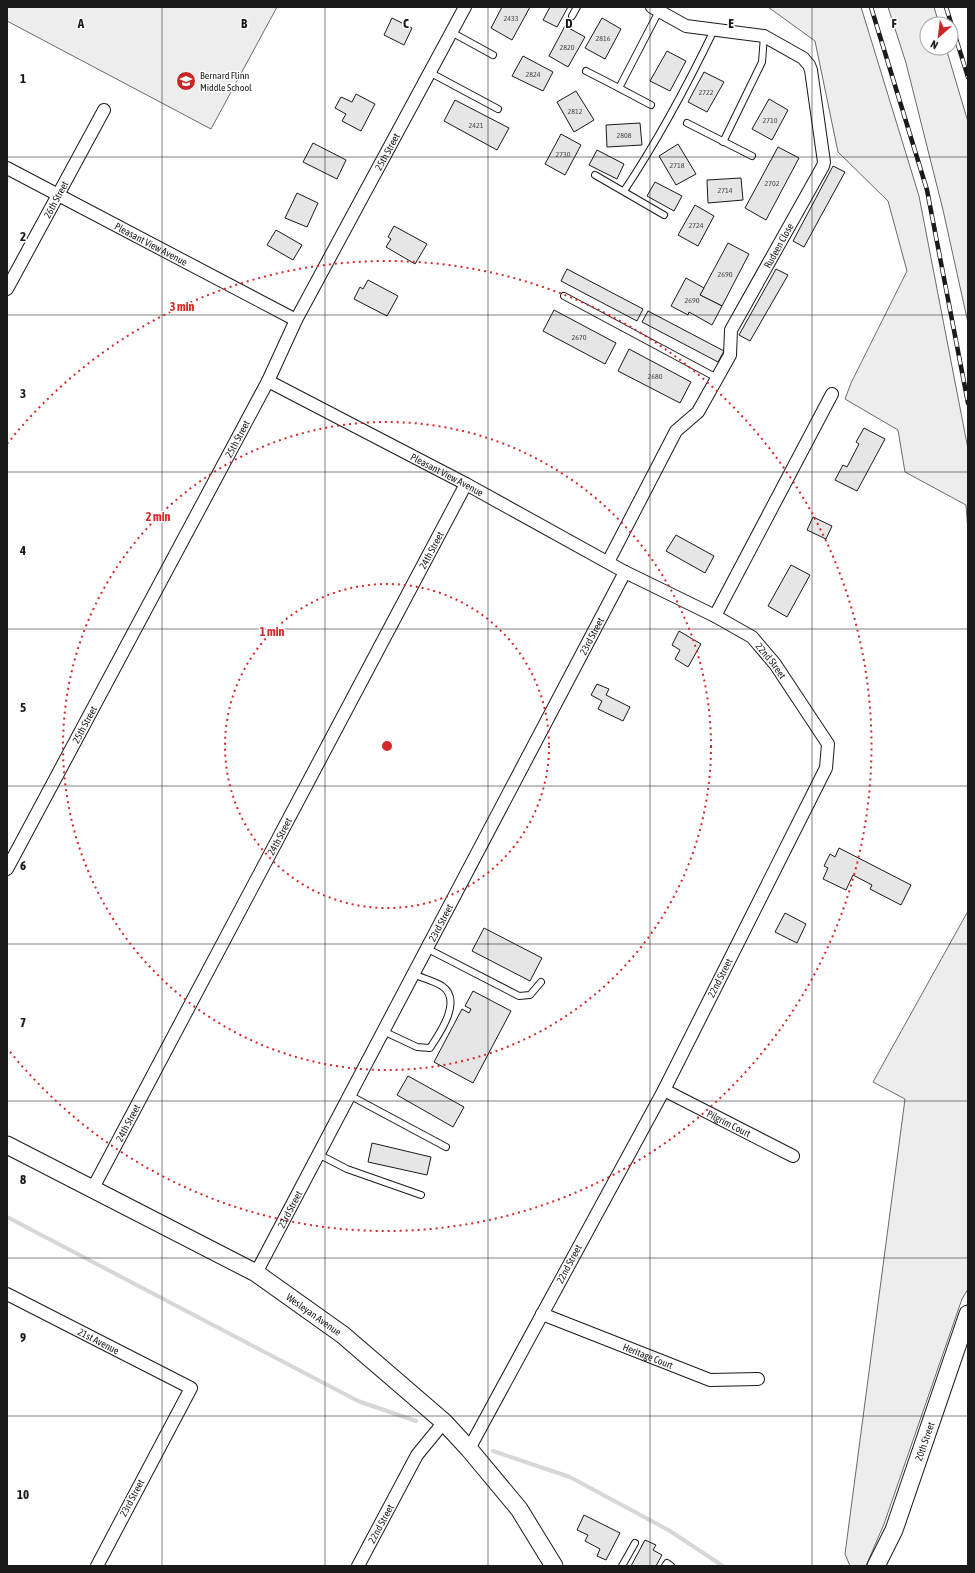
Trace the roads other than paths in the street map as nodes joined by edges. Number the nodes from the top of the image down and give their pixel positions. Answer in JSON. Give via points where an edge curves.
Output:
{"nodes":[{"id":1,"x":465,"y":7,"type":"edge"},
{"id":2,"x":577,"y":7,"type":"edge"},
{"id":3,"x":654,"y":8,"type":"edge"},
{"id":4,"x":572,"y":16,"type":"dead end"},
{"id":5,"x":714,"y":30,"type":"junction"},
{"id":6,"x":451,"y":32,"type":"junction"},
{"id":7,"x":764,"y":36,"type":"junction"},
{"id":8,"x":493,"y":55,"type":"dead end"},
{"id":9,"x":586,"y":71,"type":"dead end"},
{"id":10,"x":429,"y":72,"type":"junction"},
{"id":11,"x":618,"y":88,"type":"junction"},
{"id":12,"x":651,"y":106,"type":"dead end"},
{"id":13,"x":498,"y":109,"type":"dead end"},
{"id":14,"x":104,"y":110,"type":"dead end"},
{"id":15,"x":687,"y":123,"type":"dead end"},
{"id":16,"x":723,"y":142,"type":"junction"},
{"id":17,"x":752,"y":156,"type":"dead end"},
{"id":18,"x":7,"y":168,"type":"edge"},
{"id":19,"x":595,"y":175,"type":"dead end"},
{"id":20,"x":624,"y":191,"type":"junction"},
{"id":21,"x":57,"y":195,"type":"junction"},
{"id":22,"x":664,"y":214,"type":"dead end"},
{"id":23,"x":7,"y":289,"type":"edge"},
{"id":24,"x":564,"y":296,"type":"dead end"},
{"id":25,"x":296,"y":320,"type":"junction"},
{"id":26,"x":717,"y":378,"type":"junction"},
{"id":27,"x":268,"y":381,"type":"junction"},
{"id":28,"x":832,"y":394,"type":"dead end"},
{"id":29,"x":466,"y":484,"type":"junction"},
{"id":30,"x":608,"y":562,"type":"junction"},
{"id":31,"x":625,"y":572,"type":"junction"},
{"id":32,"x":715,"y":616,"type":"junction"},
{"id":33,"x":7,"y":869,"type":"edge"},
{"id":34,"x":426,"y":948,"type":"junction"},
{"id":35,"x":413,"y":974,"type":"junction"},
{"id":36,"x":541,"y":982,"type":"dead end"},
{"id":37,"x":383,"y":1031,"type":"junction"},
{"id":38,"x":664,"y":1090,"type":"junction"},
{"id":39,"x":349,"y":1095,"type":"junction"},
{"id":40,"x":7,"y":1145,"type":"edge"},
{"id":41,"x":446,"y":1147,"type":"dead end"},
{"id":42,"x":318,"y":1154,"type":"junction"},
{"id":43,"x":793,"y":1156,"type":"dead end"},
{"id":44,"x":93,"y":1188,"type":"junction"},
{"id":45,"x":421,"y":1195,"type":"dead end"},
{"id":46,"x":256,"y":1273,"type":"junction"},
{"id":47,"x":7,"y":1294,"type":"edge"},
{"id":48,"x":542,"y":1314,"type":"junction"},
{"id":49,"x":968,"y":1314,"type":"edge"},
{"id":50,"x":758,"y":1379,"type":"dead end"},
{"id":51,"x":191,"y":1388,"type":"joint"},
{"id":52,"x":444,"y":1422,"type":"junction"},
{"id":53,"x":469,"y":1449,"type":"junction"},
{"id":54,"x":634,"y":1543,"type":"dead end"},
{"id":55,"x":97,"y":1566,"type":"edge"},
{"id":56,"x":358,"y":1566,"type":"edge"},
{"id":57,"x":554,"y":1566,"type":"edge"},
{"id":58,"x":622,"y":1566,"type":"edge"},
{"id":59,"x":665,"y":1566,"type":"edge"},
{"id":60,"x":671,"y":1566,"type":"edge"},
{"id":61,"x":876,"y":1566,"type":"edge"}],
"edges":[{"from":1,"to":6,"type":"street","name":"25th Street"},
{"from":2,"to":4,"type":"lane"},
{"from":3,"to":5,"type":"street","name":"Rudeen Close","via":[[686,26]]},
{"from":3,"to":11,"type":"lane"},
{"from":5,"to":7,"type":"street","name":"Rudeen Close"},
{"from":5,"to":20,"type":"lane","via":[[654,144]]},
{"from":6,"to":8,"type":"lane"},
{"from":6,"to":10,"type":"street","name":"25th Street"},
{"from":7,"to":16,"type":"lane","via":[[762,62]]},
{"from":7,"to":26,"type":"street","name":"Rudeen Close","via":[[802,58],[809,65],[824,162],[731,330],[730,355]]},
{"from":9,"to":11,"type":"lane"},
{"from":10,"to":13,"type":"lane"},
{"from":10,"to":25,"type":"street","name":"25th Street"},
{"from":11,"to":12,"type":"lane"},
{"from":14,"to":21,"type":"street","name":"26th Street"},
{"from":15,"to":16,"type":"lane"},
{"from":16,"to":17,"type":"lane"},
{"from":18,"to":21,"type":"street","name":"Pleasant View Avenue"},
{"from":19,"to":20,"type":"lane"},
{"from":20,"to":22,"type":"lane"},
{"from":21,"to":23,"type":"street","name":"26th Street"},
{"from":21,"to":25,"type":"street","name":"Pleasant View Avenue"},
{"from":24,"to":26,"type":"lane"},
{"from":25,"to":27,"type":"street","name":"25th Street"},
{"from":26,"to":30,"type":"street","name":"Rudeen Close","via":[[698,412],[676,431]]},
{"from":27,"to":29,"type":"street","name":"Pleasant View Avenue"},
{"from":27,"to":33,"type":"street","name":"25th Street"},
{"from":28,"to":32,"type":"street"},
{"from":29,"to":30,"type":"street","name":"Pleasant View Avenue"},
{"from":29,"to":44,"type":"street","name":"24th Street"},
{"from":30,"to":31,"type":"street","name":"Pleasant View Avenue"},
{"from":31,"to":32,"type":"street","name":"22nd Street"},
{"from":31,"to":34,"type":"street","name":"23rd Street"},
{"from":32,"to":38,"type":"street","name":"22nd Street","via":[[752,637],[775,664],[828,744],[826,768]]},
{"from":34,"to":35,"type":"street","name":"23rd Street"},
{"from":34,"to":36,"type":"lane","via":[[519,996],[530,994]]},
{"from":35,"to":37,"type":"street","name":"23rd Street"},
{"from":35,"to":37,"type":"lane","via":[[443,987],[450,996],[451,1007],[440,1033],[430,1048],[417,1047]]},
{"from":37,"to":39,"type":"street","name":"23rd Street"},
{"from":38,"to":43,"type":"street","name":"Pilgrim Court"},
{"from":38,"to":48,"type":"street","name":"22nd Street"},
{"from":39,"to":41,"type":"lane"},
{"from":39,"to":42,"type":"street","name":"23rd Street"},
{"from":40,"to":44,"type":"street","name":"Wesleyan Avenue"},
{"from":42,"to":45,"type":"lane","via":[[347,1169]]},
{"from":42,"to":46,"type":"street","name":"23rd Street"},
{"from":44,"to":46,"type":"street","name":"Wesleyan Avenue"},
{"from":46,"to":52,"type":"street","name":"Wesleyan Avenue","via":[[343,1335]]},
{"from":47,"to":51,"type":"street","name":"21st Avenue"},
{"from":48,"to":50,"type":"street","name":"Heritage Court","via":[[710,1380]]},
{"from":48,"to":53,"type":"street","name":"22nd Street"},
{"from":49,"to":61,"type":"street","name":"20th Street","via":[[894,1530]]},
{"from":51,"to":55,"type":"street","name":"23rd Street"},
{"from":52,"to":53,"type":"street","name":"Wesleyan Avenue"},
{"from":52,"to":56,"type":"street","name":"22nd Street","via":[[417,1454]]},
{"from":53,"to":57,"type":"street","name":"Wesleyan Avenue","via":[[519,1509]]},
{"from":54,"to":58,"type":"lane"},
{"from":59,"to":60,"type":"lane","via":[[666,1563]]}]}
